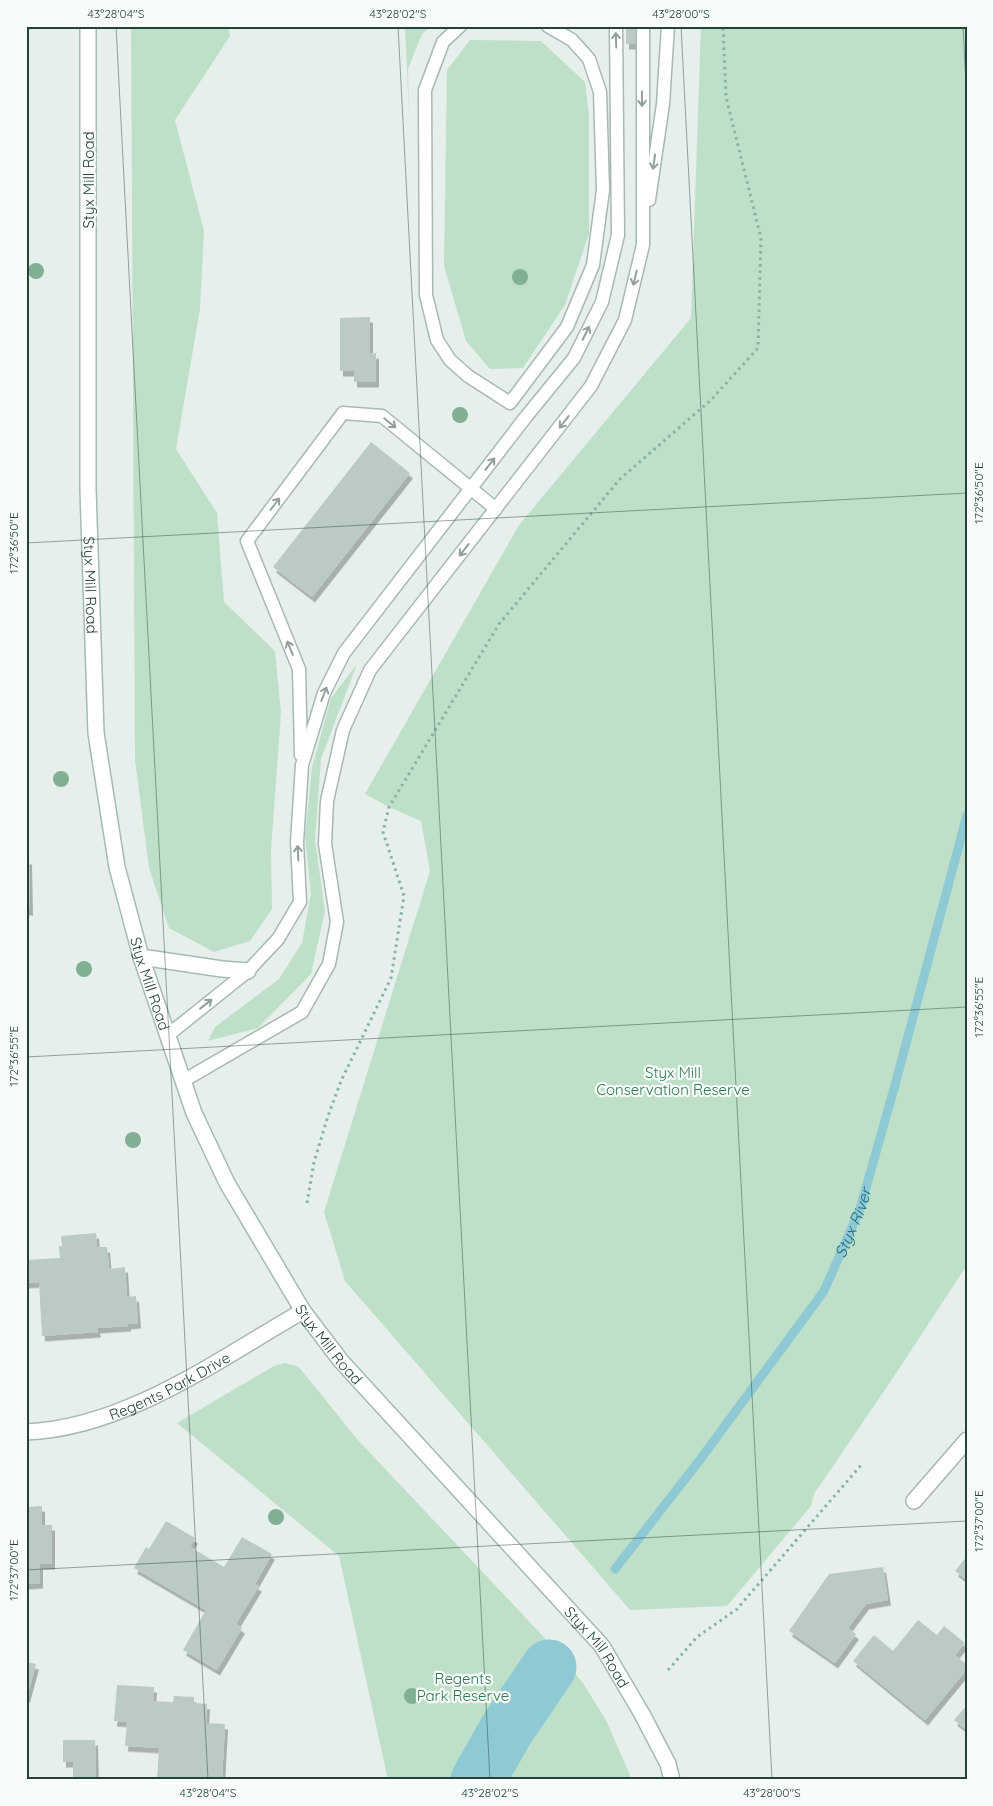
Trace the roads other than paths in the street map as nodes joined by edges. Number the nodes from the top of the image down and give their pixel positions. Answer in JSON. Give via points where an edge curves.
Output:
{"nodes":[{"id":1,"x":88,"y":26,"type":"edge"},
{"id":2,"x":460,"y":26,"type":"edge"},
{"id":3,"x":548,"y":26,"type":"edge"},
{"id":4,"x":616,"y":26,"type":"edge"},
{"id":5,"x":643,"y":26,"type":"edge"},
{"id":6,"x":668,"y":26,"type":"edge"},
{"id":7,"x":642,"y":245,"type":"junction"},
{"id":8,"x":510,"y":404,"type":"junction"},
{"id":9,"x":525,"y":418,"type":"junction"},
{"id":10,"x":471,"y":488,"type":"junction"},
{"id":11,"x":496,"y":509,"type":"junction"},
{"id":12,"x":302,"y":766,"type":"junction"},
{"id":13,"x":141,"y":957,"type":"junction"},
{"id":14,"x":248,"y":971,"type":"junction"},
{"id":15,"x":168,"y":1035,"type":"junction"},
{"id":16,"x":183,"y":1081,"type":"junction"},
{"id":17,"x":303,"y":1311,"type":"junction"},
{"id":18,"x":26,"y":1432,"type":"edge"},
{"id":19,"x":967,"y":1440,"type":"edge"},
{"id":20,"x":914,"y":1501,"type":"dead end"},
{"id":21,"x":672,"y":1780,"type":"edge"}],
"edges":[{"from":1,"to":13,"type":"street","name":"Styx Mill Road","via":[[88,489],[96,733],[117,867]]},
{"from":2,"to":8,"type":"lane","via":[[444,42],[425,90],[426,295],[437,340],[450,360]]},
{"from":3,"to":8,"type":"lane","via":[[572,40],[589,59],[600,92],[603,190],[593,265],[567,327]]},
{"from":9,"to":4,"type":"lane","one_way":true,"via":[[574,358],[602,302],[618,235]]},
{"from":5,"to":7,"type":"lane","one_way":true},
{"from":6,"to":7,"type":"lane","one_way":true,"via":[[663,104]]},
{"from":7,"to":11,"type":"lane","one_way":true,"via":[[625,320],[592,386]]},
{"from":8,"to":9,"type":"lane"},
{"from":10,"to":9,"type":"lane","one_way":true},
{"from":10,"to":11,"type":"lane"},
{"from":12,"to":10,"type":"lane","one_way":true,"via":[[324,693],[344,653]]},
{"from":12,"to":10,"type":"lane","one_way":true,"via":[[298,669],[247,541],[343,413],[382,416]]},
{"from":11,"to":16,"type":"lane","one_way":true,"via":[[370,670],[343,730],[327,801],[326,844],[337,922],[329,964],[302,1012]]},
{"from":14,"to":12,"type":"lane","one_way":true,"via":[[278,939],[300,902],[297,842]]},
{"from":13,"to":14,"type":"street"},
{"from":13,"to":15,"type":"street","name":"Styx Mill Road"},
{"from":15,"to":14,"type":"lane","one_way":true},
{"from":15,"to":16,"type":"street","name":"Styx Mill Road"},
{"from":16,"to":17,"type":"street","name":"Styx Mill Road","via":[[227,1182]]},
{"from":17,"to":18,"type":"street","name":"Regents Park Drive","via":[[157,1396],[120,1412],[70,1426]]},
{"from":17,"to":21,"type":"street","name":"Styx Mill Road","via":[[341,1361],[602,1646],[642,1714],[668,1764]]},
{"from":19,"to":20,"type":"street"}]}
